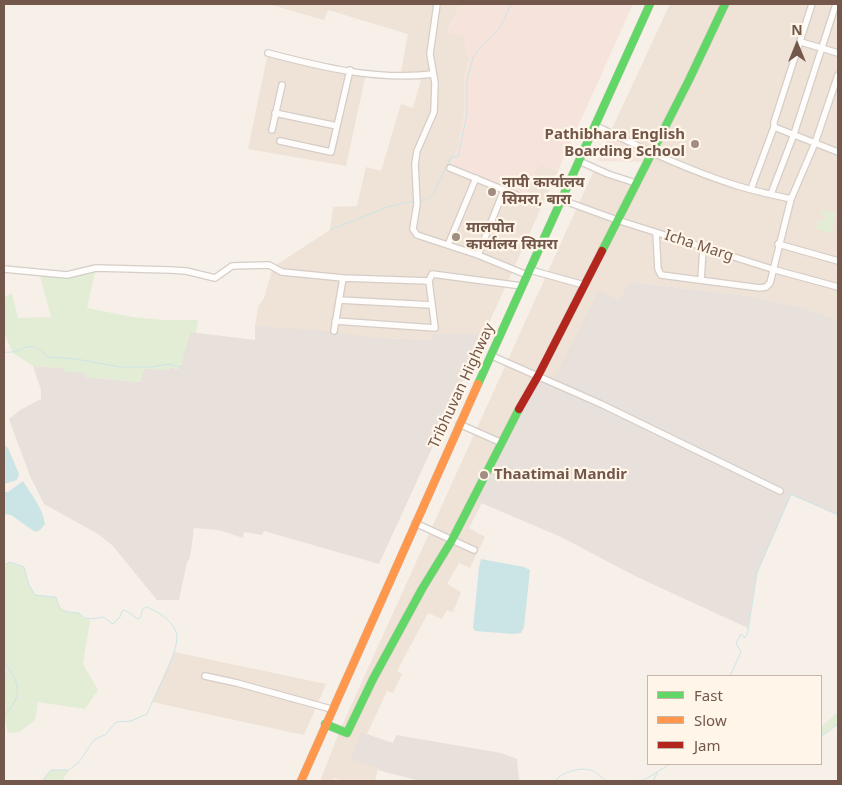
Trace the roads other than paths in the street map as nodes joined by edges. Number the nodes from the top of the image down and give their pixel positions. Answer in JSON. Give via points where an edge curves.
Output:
{"nodes":[{"id":1,"x":437,"y":4,"type":"edge"},
{"id":2,"x":650,"y":4,"type":"edge"},
{"id":3,"x":725,"y":4,"type":"edge"},
{"id":4,"x":812,"y":4,"type":"edge"},
{"id":5,"x":836,"y":4,"type":"edge"},
{"id":6,"x":801,"y":42,"type":"junction"},
{"id":7,"x":822,"y":48,"type":"junction"},
{"id":8,"x":268,"y":53,"type":"dead end"},
{"id":9,"x":838,"y":53,"type":"edge"},
{"id":10,"x":350,"y":70,"type":"junction"},
{"id":11,"x":433,"y":74,"type":"junction"},
{"id":12,"x":838,"y":74,"type":"edge"},
{"id":13,"x":282,"y":85,"type":"dead end"},
{"id":14,"x":275,"y":113,"type":"junction"},
{"id":15,"x":337,"y":126,"type":"junction"},
{"id":16,"x":596,"y":126,"type":"junction"},
{"id":17,"x":774,"y":127,"type":"junction"},
{"id":18,"x":272,"y":130,"type":"dead end"},
{"id":19,"x":794,"y":134,"type":"junction"},
{"id":20,"x":280,"y":141,"type":"dead end"},
{"id":21,"x":815,"y":143,"type":"junction"},
{"id":22,"x":838,"y":149,"type":"edge"},
{"id":23,"x":652,"y":154,"type":"junction"},
{"id":24,"x":579,"y":161,"type":"junction"},
{"id":25,"x":450,"y":168,"type":"dead end"},
{"id":26,"x":476,"y":178,"type":"junction"},
{"id":27,"x":636,"y":183,"type":"junction"},
{"id":28,"x":751,"y":189,"type":"junction"},
{"id":29,"x":504,"y":190,"type":"junction"},
{"id":30,"x":771,"y":194,"type":"junction"},
{"id":31,"x":521,"y":197,"type":"dead end"},
{"id":32,"x":791,"y":199,"type":"junction"},
{"id":33,"x":562,"y":200,"type":"junction"},
{"id":34,"x":617,"y":220,"type":"junction"},
{"id":35,"x":656,"y":233,"type":"junction"},
{"id":36,"x":778,"y":244,"type":"junction"},
{"id":37,"x":448,"y":245,"type":"junction"},
{"id":38,"x":703,"y":248,"type":"junction"},
{"id":39,"x":478,"y":255,"type":"junction"},
{"id":40,"x":838,"y":261,"type":"edge"},
{"id":41,"x":4,"y":269,"type":"edge"},
{"id":42,"x":772,"y":270,"type":"junction"},
{"id":43,"x":529,"y":272,"type":"junction"},
{"id":44,"x":344,"y":278,"type":"junction"},
{"id":45,"x":701,"y":280,"type":"junction"},
{"id":46,"x":429,"y":281,"type":"junction"},
{"id":47,"x":584,"y":285,"type":"junction"},
{"id":48,"x":522,"y":286,"type":"junction"},
{"id":49,"x":838,"y":287,"type":"edge"},
{"id":50,"x":339,"y":300,"type":"junction"},
{"id":51,"x":432,"y":305,"type":"junction"},
{"id":52,"x":335,"y":321,"type":"junction"},
{"id":53,"x":334,"y":331,"type":"dead end"},
{"id":54,"x":492,"y":356,"type":"junction"},
{"id":55,"x":538,"y":376,"type":"junction"},
{"id":56,"x":460,"y":424,"type":"junction"},
{"id":57,"x":502,"y":443,"type":"junction"},
{"id":58,"x":780,"y":491,"type":"dead end"},
{"id":59,"x":416,"y":524,"type":"junction"},
{"id":60,"x":452,"y":540,"type":"junction"},
{"id":61,"x":474,"y":550,"type":"dead end"},
{"id":62,"x":205,"y":676,"type":"dead end"},
{"id":63,"x":331,"y":709,"type":"junction"},
{"id":64,"x":325,"y":724,"type":"junction"},
{"id":65,"x":301,"y":781,"type":"edge"}],
"edges":[{"from":1,"to":11,"type":"street","via":[[430,54]]},
{"from":2,"to":16,"type":"main road","name":"Tribhuvan Highway"},
{"from":3,"to":23,"type":"main road"},
{"from":4,"to":6,"type":"street"},
{"from":5,"to":7,"type":"street"},
{"from":6,"to":7,"type":"street"},
{"from":6,"to":17,"type":"street"},
{"from":7,"to":9,"type":"street"},
{"from":7,"to":19,"type":"street"},
{"from":8,"to":10,"type":"street"},
{"from":10,"to":11,"type":"street","via":[[400,77]]},
{"from":10,"to":15,"type":"street"},
{"from":11,"to":37,"type":"street","via":[[434,112],[416,151],[417,201],[413,230],[417,235]]},
{"from":12,"to":21,"type":"street"},
{"from":13,"to":14,"type":"street"},
{"from":14,"to":15,"type":"street"},
{"from":14,"to":18,"type":"street"},
{"from":15,"to":20,"type":"street","via":[[331,152]]},
{"from":16,"to":23,"type":"street"},
{"from":16,"to":24,"type":"main road","name":"Tribhuvan Highway"},
{"from":17,"to":19,"type":"street"},
{"from":17,"to":28,"type":"street"},
{"from":19,"to":21,"type":"street"},
{"from":19,"to":30,"type":"street"},
{"from":21,"to":22,"type":"street"},
{"from":21,"to":32,"type":"street"},
{"from":23,"to":27,"type":"main road"},
{"from":23,"to":28,"type":"street"},
{"from":24,"to":27,"type":"street"},
{"from":24,"to":33,"type":"main road","name":"Tribhuvan Highway"},
{"from":25,"to":26,"type":"street"},
{"from":26,"to":29,"type":"street"},
{"from":26,"to":37,"type":"street"},
{"from":27,"to":34,"type":"main road"},
{"from":28,"to":30,"type":"street"},
{"from":29,"to":31,"type":"street"},
{"from":29,"to":39,"type":"street"},
{"from":30,"to":32,"type":"street"},
{"from":32,"to":36,"type":"street"},
{"from":33,"to":34,"type":"street","name":"Icha Marg"},
{"from":33,"to":43,"type":"main road","name":"Tribhuvan Highway"},
{"from":34,"to":35,"type":"street","name":"Icha Marg"},
{"from":34,"to":47,"type":"main road"},
{"from":35,"to":38,"type":"street","name":"Icha Marg"},
{"from":35,"to":45,"type":"street","via":[[658,272],[665,276]]},
{"from":36,"to":40,"type":"street"},
{"from":36,"to":42,"type":"street"},
{"from":37,"to":39,"type":"street"},
{"from":38,"to":42,"type":"street","name":"Icha Marg"},
{"from":38,"to":45,"type":"street"},
{"from":39,"to":43,"type":"street"},
{"from":41,"to":44,"type":"street","via":[[67,275],[96,268],[186,270],[215,278],[232,266],[269,264],[282,272]]},
{"from":42,"to":45,"type":"street","via":[[770,283],[764,288]]},
{"from":42,"to":49,"type":"street","name":"Icha Marg"},
{"from":43,"to":47,"type":"street"},
{"from":43,"to":48,"type":"main road","name":"Tribhuvan Highway"},
{"from":44,"to":46,"type":"street"},
{"from":44,"to":50,"type":"street"},
{"from":46,"to":48,"type":"street","via":[[432,274]]},
{"from":46,"to":51,"type":"street"},
{"from":47,"to":55,"type":"main road"},
{"from":48,"to":54,"type":"main road","name":"Tribhuvan Highway"},
{"from":50,"to":51,"type":"street"},
{"from":50,"to":52,"type":"street"},
{"from":51,"to":52,"type":"street","via":[[435,328]]},
{"from":52,"to":53,"type":"street"},
{"from":54,"to":55,"type":"street"},
{"from":54,"to":56,"type":"main road","name":"Tribhuvan Highway"},
{"from":55,"to":57,"type":"main road"},
{"from":55,"to":58,"type":"street"},
{"from":56,"to":57,"type":"street"},
{"from":56,"to":59,"type":"main road","name":"Tribhuvan Highway"},
{"from":57,"to":60,"type":"main road"},
{"from":59,"to":60,"type":"street"},
{"from":59,"to":63,"type":"main road","name":"Tribhuvan Highway"},
{"from":60,"to":61,"type":"street"},
{"from":60,"to":64,"type":"main road","via":[[390,647],[347,733]]},
{"from":62,"to":63,"type":"street"},
{"from":63,"to":64,"type":"main road","name":"Tribhuvan Highway"},
{"from":64,"to":65,"type":"main road","name":"Tribhuvan Highway"}]}
